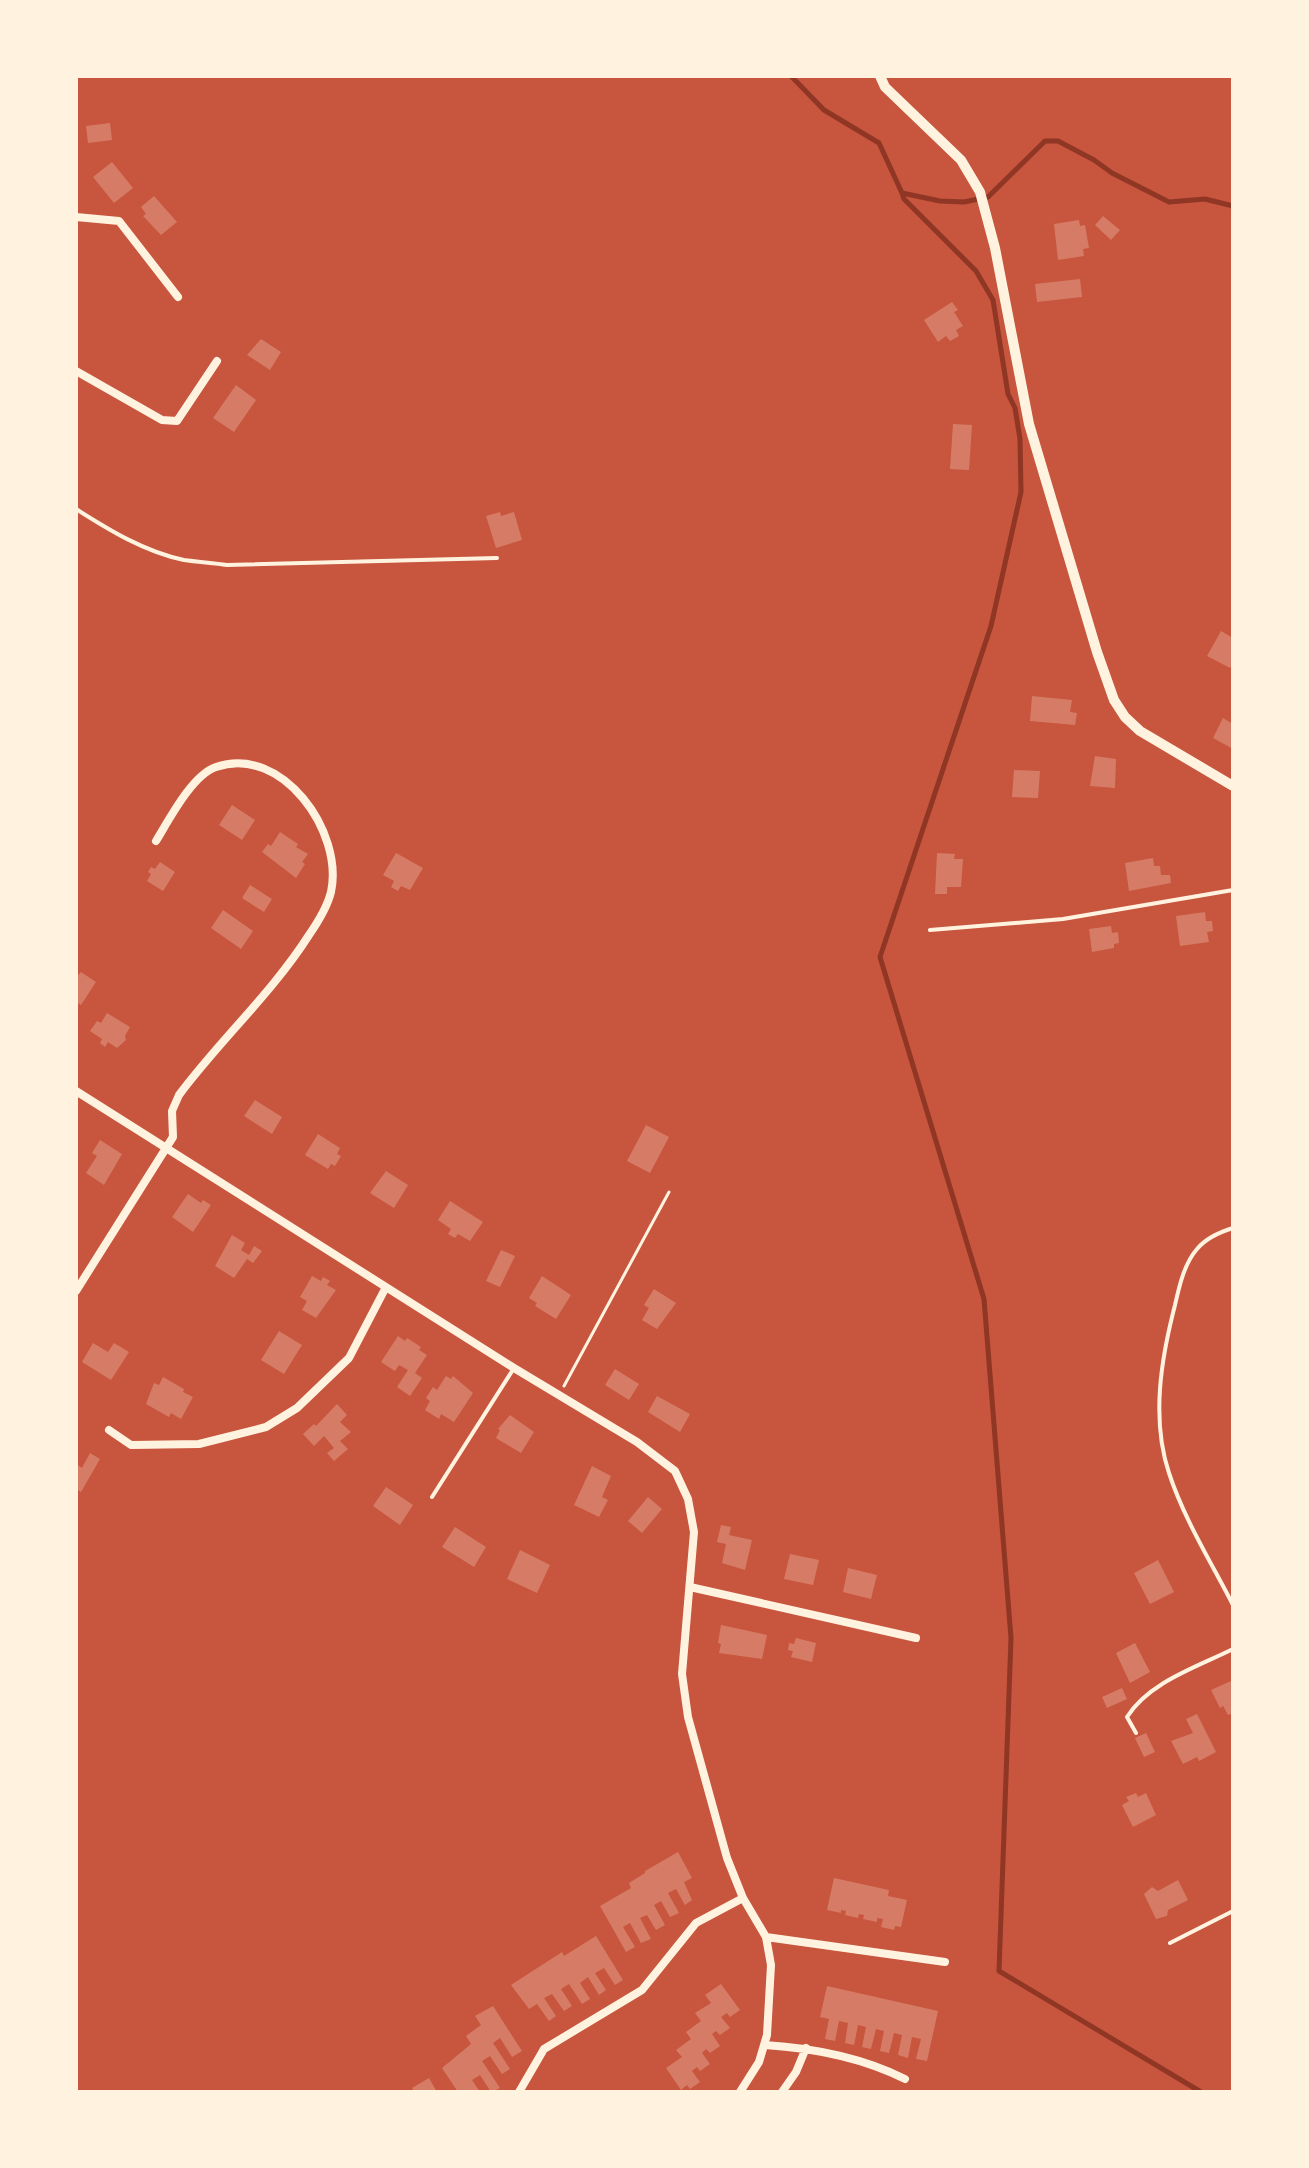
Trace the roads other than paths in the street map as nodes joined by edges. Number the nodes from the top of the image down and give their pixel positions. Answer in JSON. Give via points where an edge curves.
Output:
{"nodes":[{"id":1,"x":880,"y":76,"type":"edge"},
{"id":2,"x":76,"y":217,"type":"edge"},
{"id":3,"x":178,"y":297,"type":"dead end"},
{"id":4,"x":217,"y":361,"type":"dead end"},
{"id":5,"x":76,"y":371,"type":"edge"},
{"id":6,"x":76,"y":509,"type":"edge"},
{"id":7,"x":497,"y":558,"type":"dead end"},
{"id":8,"x":1233,"y":786,"type":"edge"},
{"id":9,"x":156,"y":841,"type":"dead end"},
{"id":10,"x":1233,"y":890,"type":"edge"},
{"id":11,"x":930,"y":930,"type":"dead end"},
{"id":12,"x":76,"y":1091,"type":"edge"},
{"id":13,"x":167,"y":1147,"type":"junction"},
{"id":14,"x":1233,"y":1228,"type":"edge"},
{"id":15,"x":386,"y":1287,"type":"junction"},
{"id":16,"x":76,"y":1291,"type":"edge"},
{"id":17,"x":514,"y":1368,"type":"junction"},
{"id":18,"x":109,"y":1430,"type":"dead end"},
{"id":19,"x":432,"y":1497,"type":"dead end"},
{"id":20,"x":690,"y":1587,"type":"junction"},
{"id":21,"x":1233,"y":1605,"type":"edge"},
{"id":22,"x":916,"y":1638,"type":"dead end"},
{"id":23,"x":1233,"y":1649,"type":"edge"},
{"id":24,"x":1136,"y":1733,"type":"dead end"},
{"id":25,"x":743,"y":1898,"type":"junction"},
{"id":26,"x":1233,"y":1911,"type":"edge"},
{"id":27,"x":766,"y":1937,"type":"junction"},
{"id":28,"x":1170,"y":1943,"type":"dead end"},
{"id":29,"x":945,"y":1962,"type":"dead end"},
{"id":30,"x":765,"y":2045,"type":"junction"},
{"id":31,"x":806,"y":2048,"type":"junction"},
{"id":32,"x":905,"y":2079,"type":"dead end"},
{"id":33,"x":519,"y":2092,"type":"edge"},
{"id":34,"x":740,"y":2092,"type":"edge"},
{"id":35,"x":782,"y":2092,"type":"edge"}],
"edges":[{"from":1,"to":8,"type":"street","via":[[961,160],[980,192],[1029,424],[1114,700],[1140,731]]},
{"from":2,"to":3,"type":"street","via":[[119,221]]},
{"from":4,"to":5,"type":"street","via":[[177,421],[162,420]]},
{"from":6,"to":7,"type":"lane","via":[[154,551],[184,560],[227,565]]},
{"from":9,"to":13,"type":"street","via":[[197,781],[213,767],[234,763],[270,772],[299,791],[314,810],[333,862],[331,893],[320,918],[298,953],[179,1095]]},
{"from":10,"to":11,"type":"lane","via":[[1063,919]]},
{"from":12,"to":13,"type":"street"},
{"from":13,"to":15,"type":"street"},
{"from":13,"to":16,"type":"street"},
{"from":14,"to":21,"type":"lane","via":[[1207,1239],[1188,1263],[1159,1382],[1169,1473]]},
{"from":15,"to":17,"type":"street"},
{"from":15,"to":18,"type":"street","via":[[349,1358],[297,1408],[266,1427],[199,1444],[131,1445]]},
{"from":17,"to":19,"type":"lane"},
{"from":17,"to":20,"type":"street","via":[[653,1452],[675,1471],[692,1513]]},
{"from":20,"to":22,"type":"street"},
{"from":20,"to":25,"type":"street","via":[[682,1674],[688,1717]]},
{"from":23,"to":24,"type":"lane","via":[[1137,1702],[1127,1717]]},
{"from":25,"to":27,"type":"street"},
{"from":25,"to":33,"type":"street","via":[[696,1923],[642,1990],[544,2049]]},
{"from":26,"to":28,"type":"lane"},
{"from":27,"to":29,"type":"street"},
{"from":27,"to":30,"type":"street","via":[[771,1995]]},
{"from":30,"to":31,"type":"street"},
{"from":30,"to":34,"type":"street"},
{"from":31,"to":32,"type":"street","via":[[878,2065]]},
{"from":31,"to":35,"type":"street"}]}
